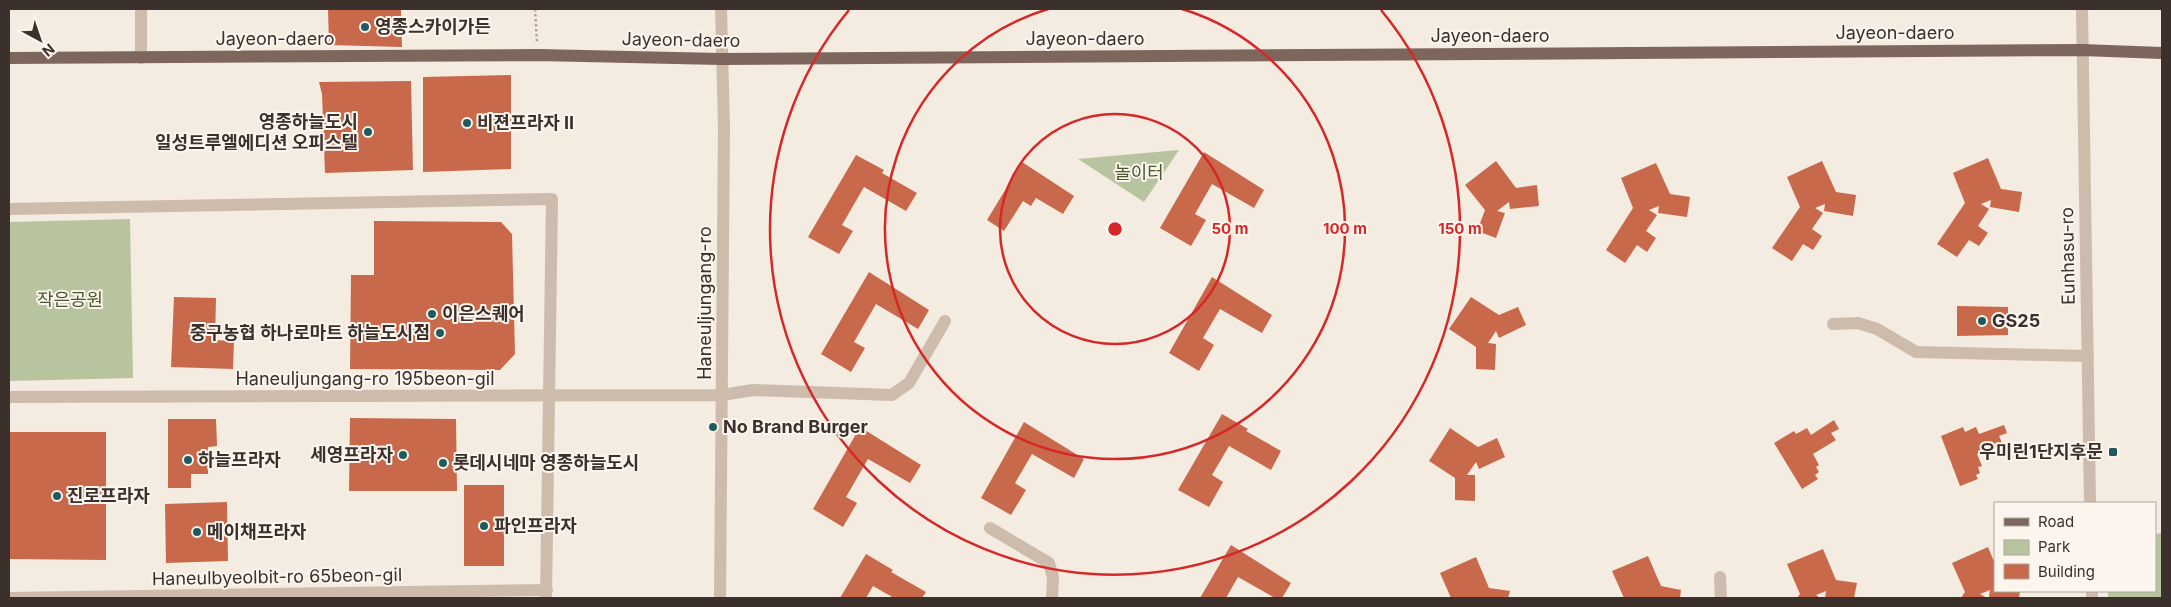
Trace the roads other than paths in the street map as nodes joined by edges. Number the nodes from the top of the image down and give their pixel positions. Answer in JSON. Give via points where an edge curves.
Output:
{"nodes":[{"id":1,"x":141,"y":9,"type":"edge"},
{"id":2,"x":721,"y":9,"type":"edge"},
{"id":3,"x":2082,"y":9,"type":"edge"},
{"id":4,"x":2082,"y":50,"type":"junction"},
{"id":5,"x":2162,"y":52,"type":"edge"},
{"id":6,"x":9,"y":58,"type":"edge"},
{"id":7,"x":141,"y":58,"type":"junction"},
{"id":8,"x":721,"y":58,"type":"junction"},
{"id":9,"x":9,"y":209,"type":"edge"},
{"id":10,"x":945,"y":321,"type":"dead end"},
{"id":11,"x":1832,"y":324,"type":"dead end"},
{"id":12,"x":2088,"y":356,"type":"junction"},
{"id":13,"x":549,"y":396,"type":"junction"},
{"id":14,"x":722,"y":396,"type":"junction"},
{"id":15,"x":9,"y":397,"type":"edge"},
{"id":16,"x":2090,"y":502,"type":"edge"},
{"id":17,"x":990,"y":528,"type":"dead end"},
{"id":18,"x":1720,"y":577,"type":"dead end"},
{"id":19,"x":546,"y":594,"type":"edge"},
{"id":20,"x":9,"y":598,"type":"edge"},
{"id":21,"x":720,"y":598,"type":"edge"},
{"id":22,"x":1052,"y":598,"type":"edge"},
{"id":23,"x":1721,"y":598,"type":"edge"}],
"edges":[{"from":1,"to":7,"type":"street"},
{"from":2,"to":8,"type":"street","name":"Haneuljungang-ro"},
{"from":3,"to":4,"type":"street","name":"Eunhasu-ro"},
{"from":4,"to":5,"type":"main road","name":"Jayeon-daero"},
{"from":4,"to":8,"type":"main road","name":"Jayeon-daero"},
{"from":4,"to":12,"type":"street","name":"Eunhasu-ro"},
{"from":6,"to":7,"type":"main road","name":"Jayeon-daero"},
{"from":7,"to":8,"type":"main road","name":"Jayeon-daero","via":[[538,55]]},
{"from":8,"to":14,"type":"street","name":"Haneuljungang-ro","via":[[724,127]]},
{"from":9,"to":13,"type":"street","via":[[552,199]]},
{"from":10,"to":14,"type":"street","name":"Haneuljungang-ro 195beon-gil","via":[[909,383],[892,395],[753,390]]},
{"from":11,"to":12,"type":"street","via":[[1858,323],[1877,329],[1916,352]]},
{"from":12,"to":16,"type":"street","name":"Eunhasu-ro"},
{"from":13,"to":14,"type":"street","name":"Haneuljungang-ro 195beon-gil"},
{"from":13,"to":15,"type":"street","name":"Haneuljungang-ro 195beon-gil"},
{"from":13,"to":19,"type":"street"},
{"from":14,"to":21,"type":"street","name":"Haneuljungang-ro"},
{"from":17,"to":22,"type":"street","via":[[1049,563],[1053,577]]},
{"from":18,"to":23,"type":"street"},
{"from":19,"to":20,"type":"street","name":"Haneulbyeolbit-ro 65beon-gil"}]}
